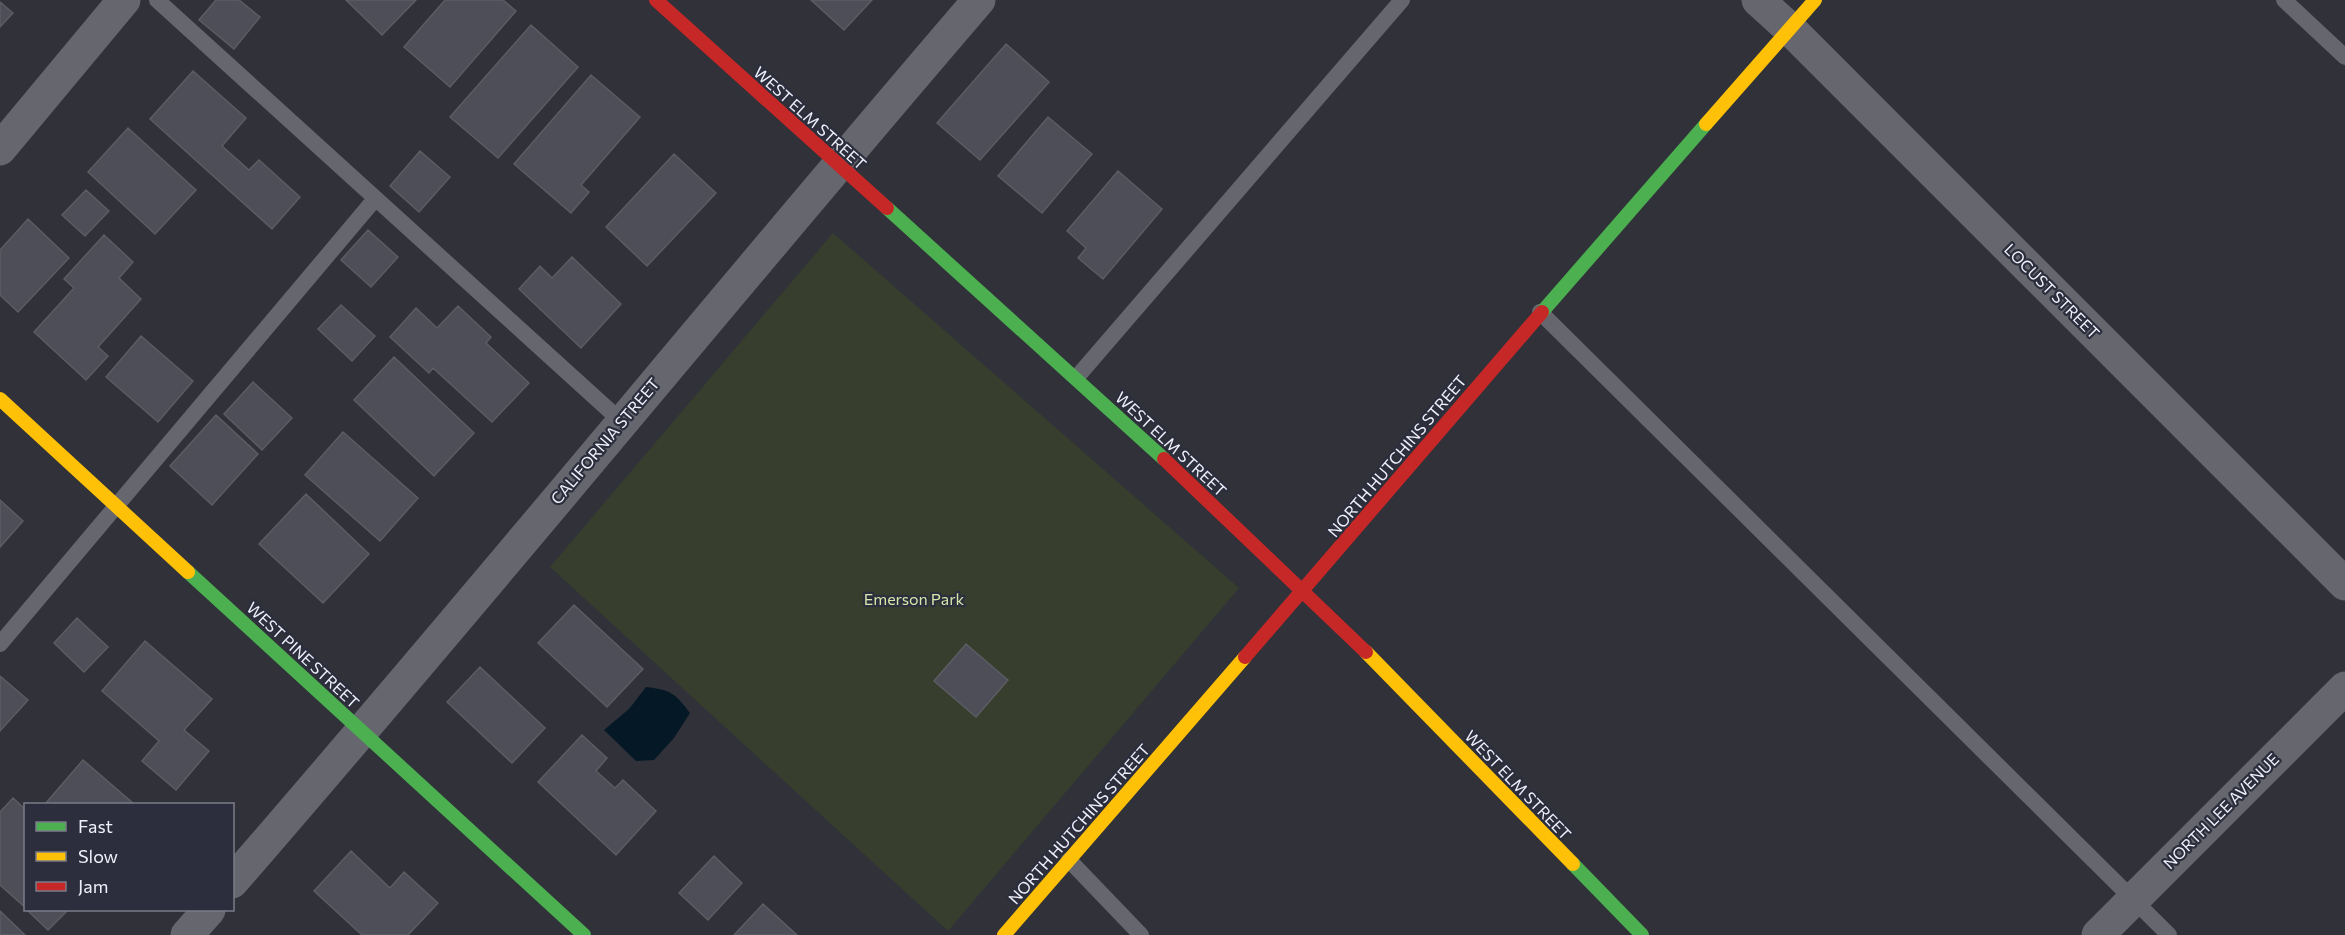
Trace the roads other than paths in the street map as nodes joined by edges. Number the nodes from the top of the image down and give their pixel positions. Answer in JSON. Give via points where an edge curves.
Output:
{"nodes":[{"id":1,"x":124,"y":0,"type":"edge"},
{"id":2,"x":157,"y":0,"type":"edge"},
{"id":3,"x":656,"y":0,"type":"edge"},
{"id":4,"x":979,"y":0,"type":"edge"},
{"id":5,"x":1402,"y":0,"type":"edge"},
{"id":6,"x":1758,"y":0,"type":"edge"},
{"id":7,"x":1815,"y":0,"type":"edge"},
{"id":8,"x":2284,"y":0,"type":"edge"},
{"id":9,"x":1790,"y":29,"type":"junction"},
{"id":10,"x":2345,"y":57,"type":"edge"},
{"id":11,"x":0,"y":149,"type":"edge"},
{"id":12,"x":837,"y":165,"type":"junction"},
{"id":13,"x":375,"y":199,"type":"junction"},
{"id":14,"x":1540,"y":312,"type":"junction"},
{"id":15,"x":1077,"y":377,"type":"junction"},
{"id":16,"x":0,"y":399,"type":"edge"},
{"id":17,"x":621,"y":422,"type":"junction"},
{"id":18,"x":117,"y":506,"type":"junction"},
{"id":19,"x":2345,"y":584,"type":"edge"},
{"id":20,"x":1304,"y":591,"type":"junction"},
{"id":21,"x":0,"y":644,"type":"edge"},
{"id":22,"x":2345,"y":688,"type":"edge"},
{"id":23,"x":362,"y":732,"type":"junction"},
{"id":24,"x":1069,"y":860,"type":"junction"},
{"id":25,"x":234,"y":880,"type":"edge"},
{"id":26,"x":2133,"y":900,"type":"junction"},
{"id":27,"x":207,"y":911,"type":"edge"},
{"id":28,"x":187,"y":935,"type":"edge"},
{"id":29,"x":584,"y":935,"type":"edge"},
{"id":30,"x":1004,"y":935,"type":"edge"},
{"id":31,"x":1141,"y":935,"type":"edge"},
{"id":32,"x":1642,"y":935,"type":"edge"},
{"id":33,"x":2098,"y":935,"type":"edge"},
{"id":34,"x":2169,"y":935,"type":"edge"}],
"edges":[{"from":1,"to":11,"type":"street"},
{"from":2,"to":13,"type":"lane"},
{"from":3,"to":12,"type":"street","name":"WEST ELM STREET"},
{"from":4,"to":12,"type":"street","name":"CALIFORNIA STREET"},
{"from":5,"to":15,"type":"lane"},
{"from":6,"to":9,"type":"street","name":"LOCUST STREET"},
{"from":7,"to":9,"type":"street","name":"NORTH HUTCHINS STREET"},
{"from":8,"to":10,"type":"lane"},
{"from":9,"to":14,"type":"street","name":"NORTH HUTCHINS STREET"},
{"from":9,"to":19,"type":"street","name":"LOCUST STREET"},
{"from":12,"to":15,"type":"street","name":"WEST ELM STREET"},
{"from":12,"to":17,"type":"street","name":"CALIFORNIA STREET"},
{"from":13,"to":17,"type":"lane"},
{"from":13,"to":18,"type":"lane"},
{"from":14,"to":20,"type":"street","name":"NORTH HUTCHINS STREET"},
{"from":14,"to":26,"type":"lane"},
{"from":15,"to":20,"type":"street","name":"WEST ELM STREET"},
{"from":16,"to":18,"type":"street","name":"WEST PINE STREET"},
{"from":17,"to":23,"type":"street","name":"CALIFORNIA STREET"},
{"from":18,"to":21,"type":"lane"},
{"from":18,"to":23,"type":"street","name":"WEST PINE STREET"},
{"from":20,"to":24,"type":"street","name":"NORTH HUTCHINS STREET"},
{"from":20,"to":32,"type":"street","name":"WEST ELM STREET"},
{"from":22,"to":26,"type":"street","name":"NORTH LEE AVENUE"},
{"from":23,"to":25,"type":"street","name":"CALIFORNIA STREET"},
{"from":23,"to":29,"type":"street","name":"WEST PINE STREET"},
{"from":24,"to":30,"type":"street","name":"NORTH HUTCHINS STREET"},
{"from":24,"to":31,"type":"lane"},
{"from":26,"to":33,"type":"street","name":"NORTH LEE AVENUE"},
{"from":26,"to":34,"type":"lane"},
{"from":27,"to":28,"type":"street"}]}
